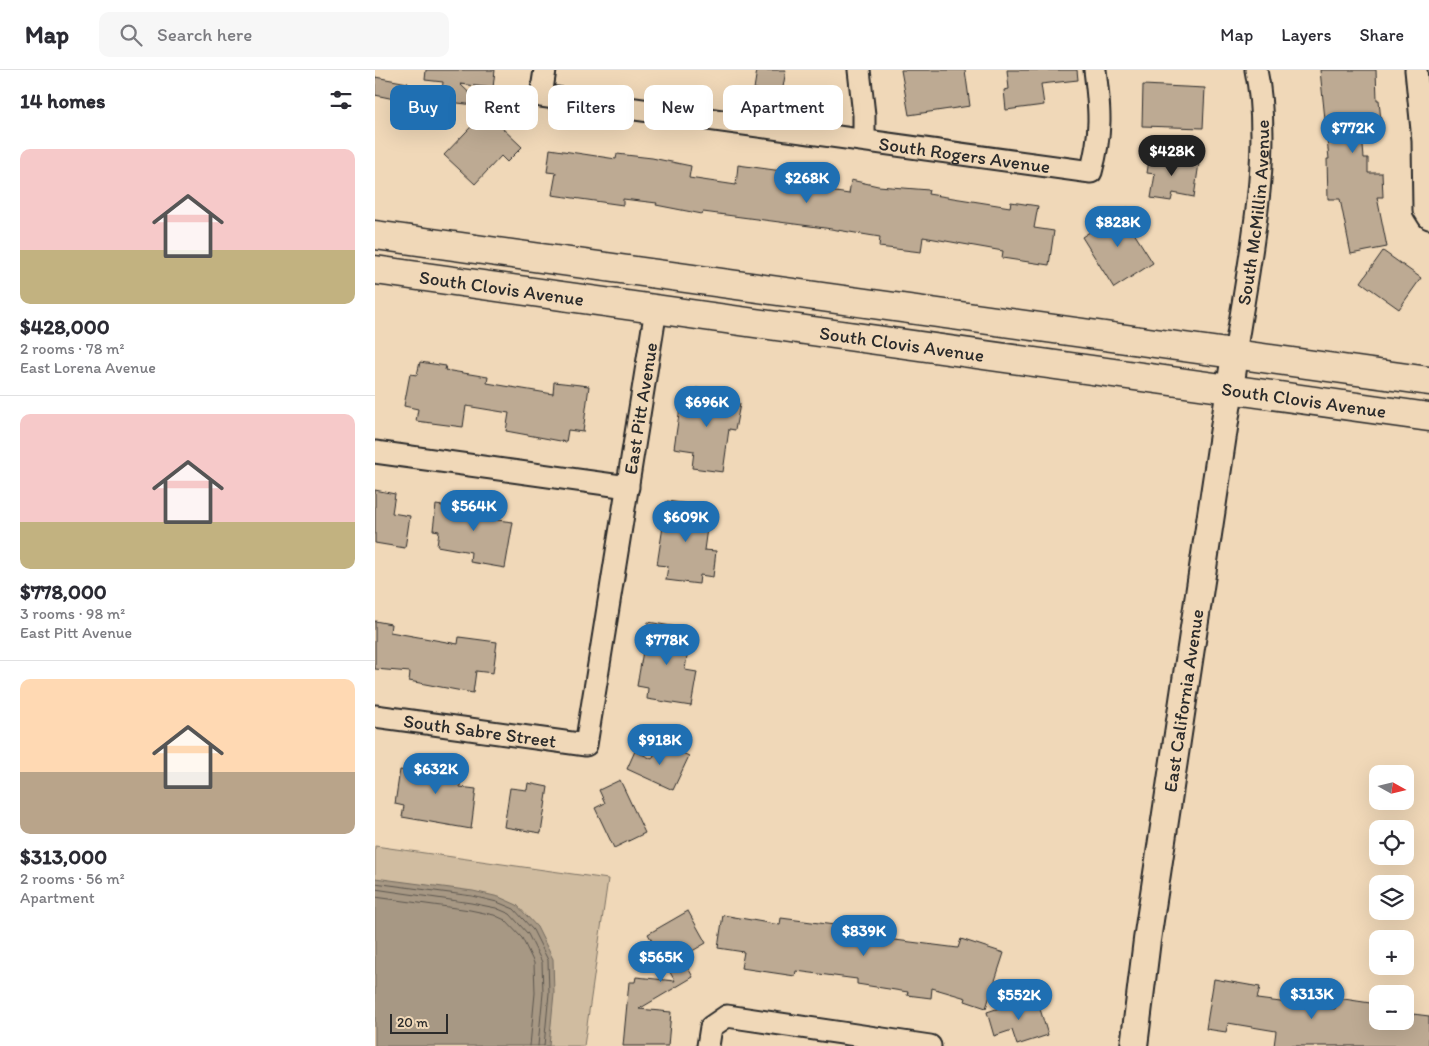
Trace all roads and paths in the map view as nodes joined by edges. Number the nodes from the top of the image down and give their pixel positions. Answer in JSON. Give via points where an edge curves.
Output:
{"nodes":[{"id":1,"x":545,"y":70,"type":"edge"},
{"id":2,"x":859,"y":70,"type":"edge"},
{"id":3,"x":1095,"y":70,"type":"edge"},
{"id":4,"x":1256,"y":70,"type":"edge"},
{"id":5,"x":1416,"y":70,"type":"edge"},
{"id":6,"x":864,"y":140,"type":"junction"},
{"id":7,"x":1429,"y":218,"type":"edge"},
{"id":8,"x":375,"y":235,"type":"edge"},
{"id":9,"x":375,"y":270,"type":"edge"},
{"id":10,"x":848,"y":301,"type":"junction"},
{"id":11,"x":656,"y":309,"type":"junction"},
{"id":12,"x":1235,"y":355,"type":"junction"},
{"id":13,"x":1429,"y":381,"type":"edge"},
{"id":14,"x":1230,"y":389,"type":"junction"},
{"id":15,"x":1429,"y":417,"type":"edge"},
{"id":16,"x":375,"y":452,"type":"edge"},
{"id":17,"x":628,"y":487,"type":"junction"},
{"id":18,"x":375,"y":716,"type":"edge"},
{"id":19,"x":586,"y":745,"type":"joint"},
{"id":20,"x":709,"y":1036,"type":"edge"},
{"id":21,"x":930,"y":1046,"type":"edge"},
{"id":22,"x":1134,"y":1046,"type":"edge"}],
"edges":[{"from":1,"to":6,"type":"street","name":"South Rogers Avenue","via":[[541,96]]},
{"from":2,"to":6,"type":"street"},
{"from":3,"to":6,"type":"street","name":"South Rogers Avenue","via":[[1100,118],[1099,143],[1091,172]]},
{"from":4,"to":12,"type":"street","name":"South McMillin Avenue","via":[[1261,117],[1260,166]]},
{"from":5,"to":7,"type":"street","via":[[1423,140],[1424,210]]},
{"from":8,"to":10,"type":"main road","name":"South Clovis Avenue"},
{"from":9,"to":11,"type":"main road","name":"South Clovis Avenue"},
{"from":10,"to":11,"type":"main road","via":[[795,306],[671,293],[661,299]]},
{"from":10,"to":12,"type":"main road","name":"South Clovis Avenue"},
{"from":11,"to":14,"type":"main road","name":"South Clovis Avenue"},
{"from":11,"to":17,"type":"street","name":"East Pitt Avenue"},
{"from":12,"to":13,"type":"main road","name":"South Clovis Avenue"},
{"from":12,"to":14,"type":"street","name":"East California Avenue"},
{"from":14,"to":15,"type":"main road","name":"South Clovis Avenue"},
{"from":14,"to":22,"type":"street","name":"East California Avenue"},
{"from":16,"to":17,"type":"street"},
{"from":17,"to":19,"type":"street","name":"East Pitt Avenue"},
{"from":18,"to":19,"type":"street","name":"South Sabre Street"},
{"from":20,"to":21,"type":"street","via":[[727,1016]]}]}
